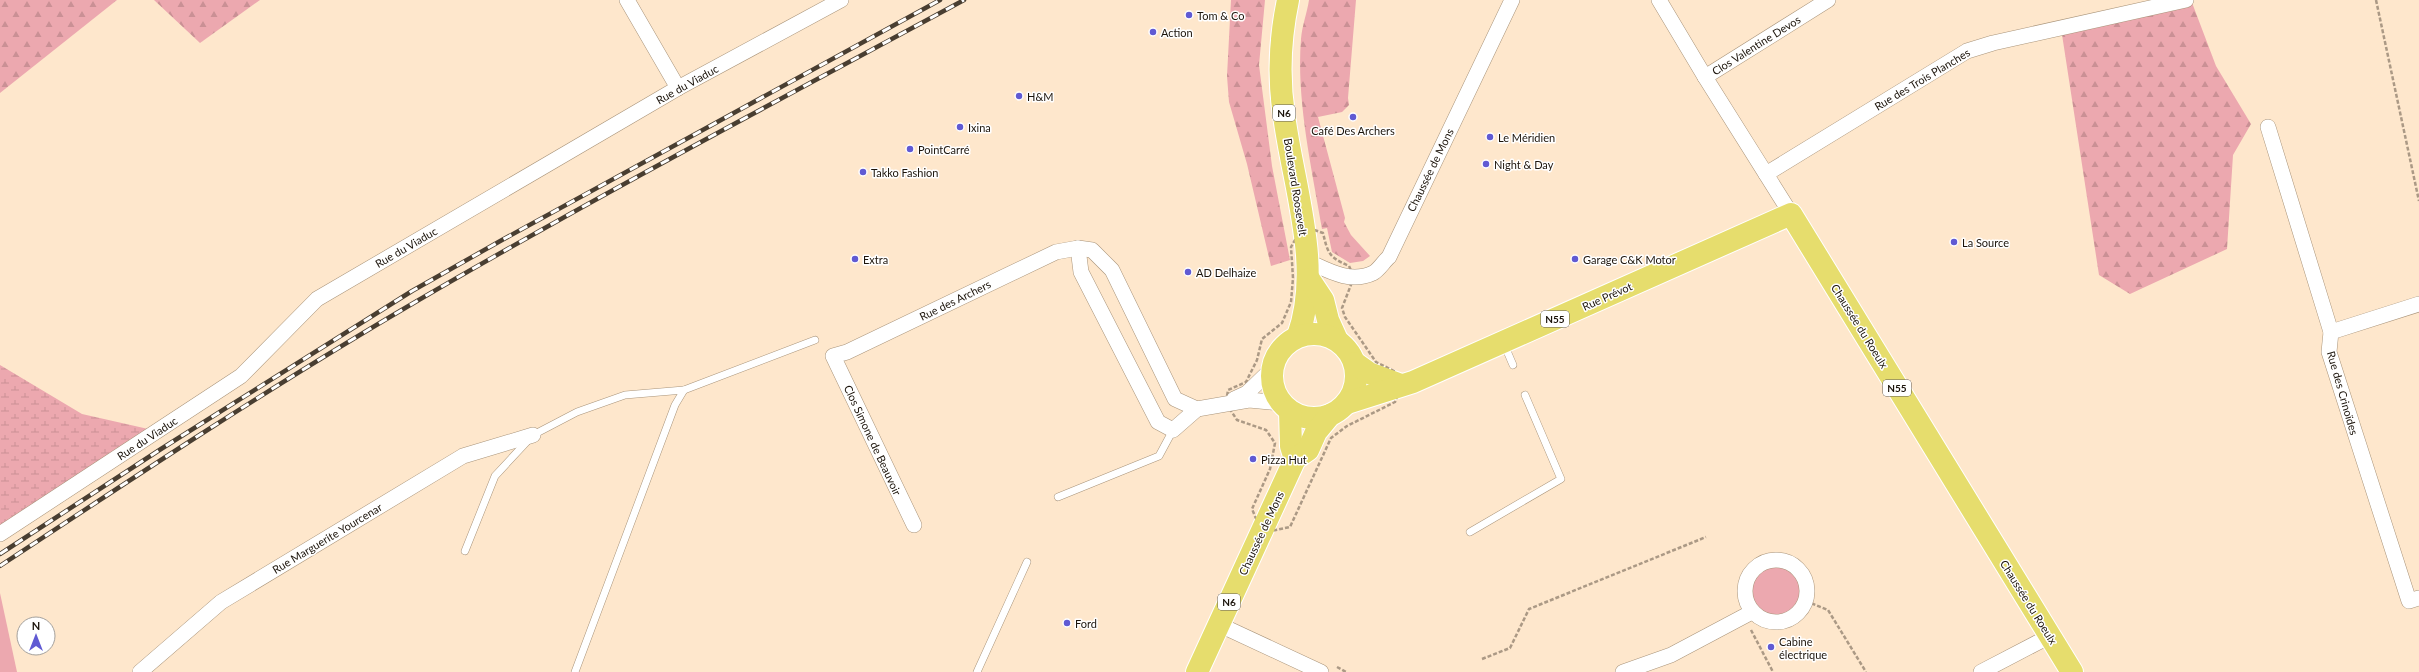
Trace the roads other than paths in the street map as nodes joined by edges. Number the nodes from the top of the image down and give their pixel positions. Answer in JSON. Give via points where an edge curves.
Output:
{"nodes":[{"id":1,"x":627,"y":0,"type":"edge"},
{"id":2,"x":841,"y":0,"type":"edge"},
{"id":3,"x":1288,"y":0,"type":"edge"},
{"id":4,"x":1512,"y":0,"type":"edge"},
{"id":5,"x":1659,"y":0,"type":"edge"},
{"id":6,"x":1828,"y":0,"type":"edge"},
{"id":7,"x":2186,"y":0,"type":"edge"},
{"id":8,"x":1705,"y":77,"type":"junction"},
{"id":9,"x":678,"y":88,"type":"junction"},
{"id":10,"x":2268,"y":127,"type":"dead end"},
{"id":11,"x":1766,"y":174,"type":"junction"},
{"id":12,"x":1791,"y":214,"type":"junction"},
{"id":13,"x":1078,"y":248,"type":"junction"},
{"id":14,"x":1308,"y":270,"type":"junction"},
{"id":15,"x":2419,"y":304,"type":"edge"},
{"id":16,"x":2331,"y":332,"type":"junction"},
{"id":17,"x":1298,"y":336,"type":"junction"},
{"id":18,"x":815,"y":340,"type":"dead end"},
{"id":19,"x":1337,"y":340,"type":"junction"},
{"id":20,"x":1504,"y":342,"type":"junction"},
{"id":21,"x":833,"y":356,"type":"joint"},
{"id":22,"x":1355,"y":363,"type":"junction"},
{"id":23,"x":1513,"y":365,"type":"dead end"},
{"id":24,"x":1272,"y":370,"type":"junction"},
{"id":25,"x":1400,"y":385,"type":"junction"},
{"id":26,"x":684,"y":390,"type":"junction"},
{"id":27,"x":1525,"y":395,"type":"dead end"},
{"id":28,"x":1226,"y":403,"type":"junction"},
{"id":29,"x":1286,"y":407,"type":"junction"},
{"id":30,"x":1197,"y":409,"type":"junction"},
{"id":31,"x":1339,"y":409,"type":"junction"},
{"id":32,"x":1173,"y":430,"type":"junction"},
{"id":33,"x":532,"y":435,"type":"junction"},
{"id":34,"x":1295,"y":459,"type":"junction"},
{"id":35,"x":1058,"y":497,"type":"dead end"},
{"id":36,"x":914,"y":525,"type":"dead end"},
{"id":37,"x":1470,"y":532,"type":"dead end"},
{"id":38,"x":0,"y":534,"type":"edge"},
{"id":39,"x":465,"y":551,"type":"dead end"},
{"id":40,"x":1027,"y":562,"type":"dead end"},
{"id":41,"x":2419,"y":598,"type":"edge"},
{"id":42,"x":1748,"y":614,"type":"junction"},
{"id":43,"x":1220,"y":625,"type":"junction"},
{"id":44,"x":2050,"y":636,"type":"junction"},
{"id":45,"x":140,"y":672,"type":"edge"},
{"id":46,"x":575,"y":672,"type":"edge"},
{"id":47,"x":977,"y":672,"type":"edge"},
{"id":48,"x":1197,"y":672,"type":"edge"},
{"id":49,"x":1320,"y":672,"type":"edge"},
{"id":50,"x":1623,"y":672,"type":"edge"},
{"id":51,"x":1982,"y":672,"type":"edge"},
{"id":52,"x":2072,"y":672,"type":"edge"}],
"edges":[{"from":1,"to":9,"type":"street"},
{"from":2,"to":9,"type":"street","name":"Rue du Viaduc"},
{"from":3,"to":14,"type":"main road","name":"Boulevard Roosevelt","number":"N6","via":[[1280,84]]},
{"from":4,"to":14,"type":"street","name":"Chaussée de Mons","via":[[1389,257],[1374,272],[1354,277]]},
{"from":5,"to":8,"type":"street","name":"Chaussée du Roeulx"},
{"from":6,"to":8,"type":"street","name":"Clos Valentine Devos"},
{"from":7,"to":11,"type":"street","name":"Rue des Trois Planches","via":[[1992,43],[1967,51]]},
{"from":8,"to":11,"type":"street","name":"Chaussée du Roeulx"},
{"from":9,"to":38,"type":"street","name":"Rue du Viaduc","via":[[318,299],[241,376]]},
{"from":10,"to":16,"type":"street","name":"Rue des Crinoïdes"},
{"from":11,"to":12,"type":"street","name":"Chaussée du Roeulx"},
{"from":12,"to":20,"type":"main road","name":"Rue Prévot","number":"N55"},
{"from":12,"to":44,"type":"main road","name":"Chaussée du Roeulx","number":"N55"},
{"from":13,"to":21,"type":"street","name":"Rue des Archers","via":[[1056,252],[847,352]]},
{"from":13,"to":30,"type":"street","name":"Rue des Archers","via":[[1092,250],[1112,270],[1175,399]]},
{"from":13,"to":32,"type":"street","via":[[1081,272],[1158,422]]},
{"from":14,"to":17,"type":"main road","name":"Boulevard Roosevelt","number":"N6","via":[[1303,322]]},
{"from":14,"to":19,"type":"main road","name":"Boulevard Roosevelt","number":"N6","via":[[1323,300]]},
{"from":15,"to":16,"type":"street"},
{"from":16,"to":41,"type":"street","name":"Rue des Crinoïdes","via":[[2329,352],[2409,601]]},
{"from":17,"to":19,"type":"main road","via":[[1318,333]]},
{"from":17,"to":24,"type":"main road","via":[[1279,351]]},
{"from":18,"to":26,"type":"lane"},
{"from":19,"to":22,"type":"main road","via":[[1348,350]]},
{"from":20,"to":23,"type":"lane"},
{"from":20,"to":25,"type":"main road","name":"Rue Prévot","number":"N55","via":[[1413,382]]},
{"from":21,"to":36,"type":"street","name":"Clos Simone de Beauvoir"},
{"from":22,"to":25,"type":"main road","via":[[1369,373]]},
{"from":22,"to":31,"type":"main road","via":[[1356,384]]},
{"from":24,"to":28,"type":"street","via":[[1247,394]]},
{"from":24,"to":29,"type":"main road","via":[[1275,393]]},
{"from":25,"to":31,"type":"main road","name":"Rue Prévot"},
{"from":26,"to":33,"type":"lane","via":[[625,395],[577,412]]},
{"from":26,"to":46,"type":"lane","via":[[675,405]]},
{"from":27,"to":37,"type":"lane","via":[[1561,479]]},
{"from":28,"to":29,"type":"street","via":[[1249,400]]},
{"from":28,"to":30,"type":"street"},
{"from":29,"to":31,"type":"main road","via":[[1303,417],[1317,418]]},
{"from":29,"to":34,"type":"main road"},
{"from":30,"to":32,"type":"street"},
{"from":31,"to":34,"type":"main road","name":"Chaussée de Mons","number":"N6","via":[[1316,432],[1308,450]]},
{"from":32,"to":35,"type":"lane","via":[[1159,456]]},
{"from":33,"to":39,"type":"lane","via":[[495,476]]},
{"from":33,"to":45,"type":"street","name":"Rue Marguerite Yourcenar","via":[[463,456],[221,602]]},
{"from":34,"to":43,"type":"main road","name":"Chaussée de Mons","number":"N6"},
{"from":40,"to":47,"type":"lane"},
{"from":42,"to":42,"type":"street","via":[[1744,593],[1747,579],[1756,567],[1774,560],[1789,563],[1801,572],[1806,586],[1806,601],[1801,610],[1786,621],[1768,622]]},
{"from":42,"to":50,"type":"street","via":[[1671,655]]},
{"from":43,"to":48,"type":"main road","name":"Chaussée de Mons","number":"N6"},
{"from":43,"to":49,"type":"street"},
{"from":44,"to":51,"type":"street"},
{"from":44,"to":52,"type":"main road","name":"Chaussée du Roeulx","number":"N55"}]}
